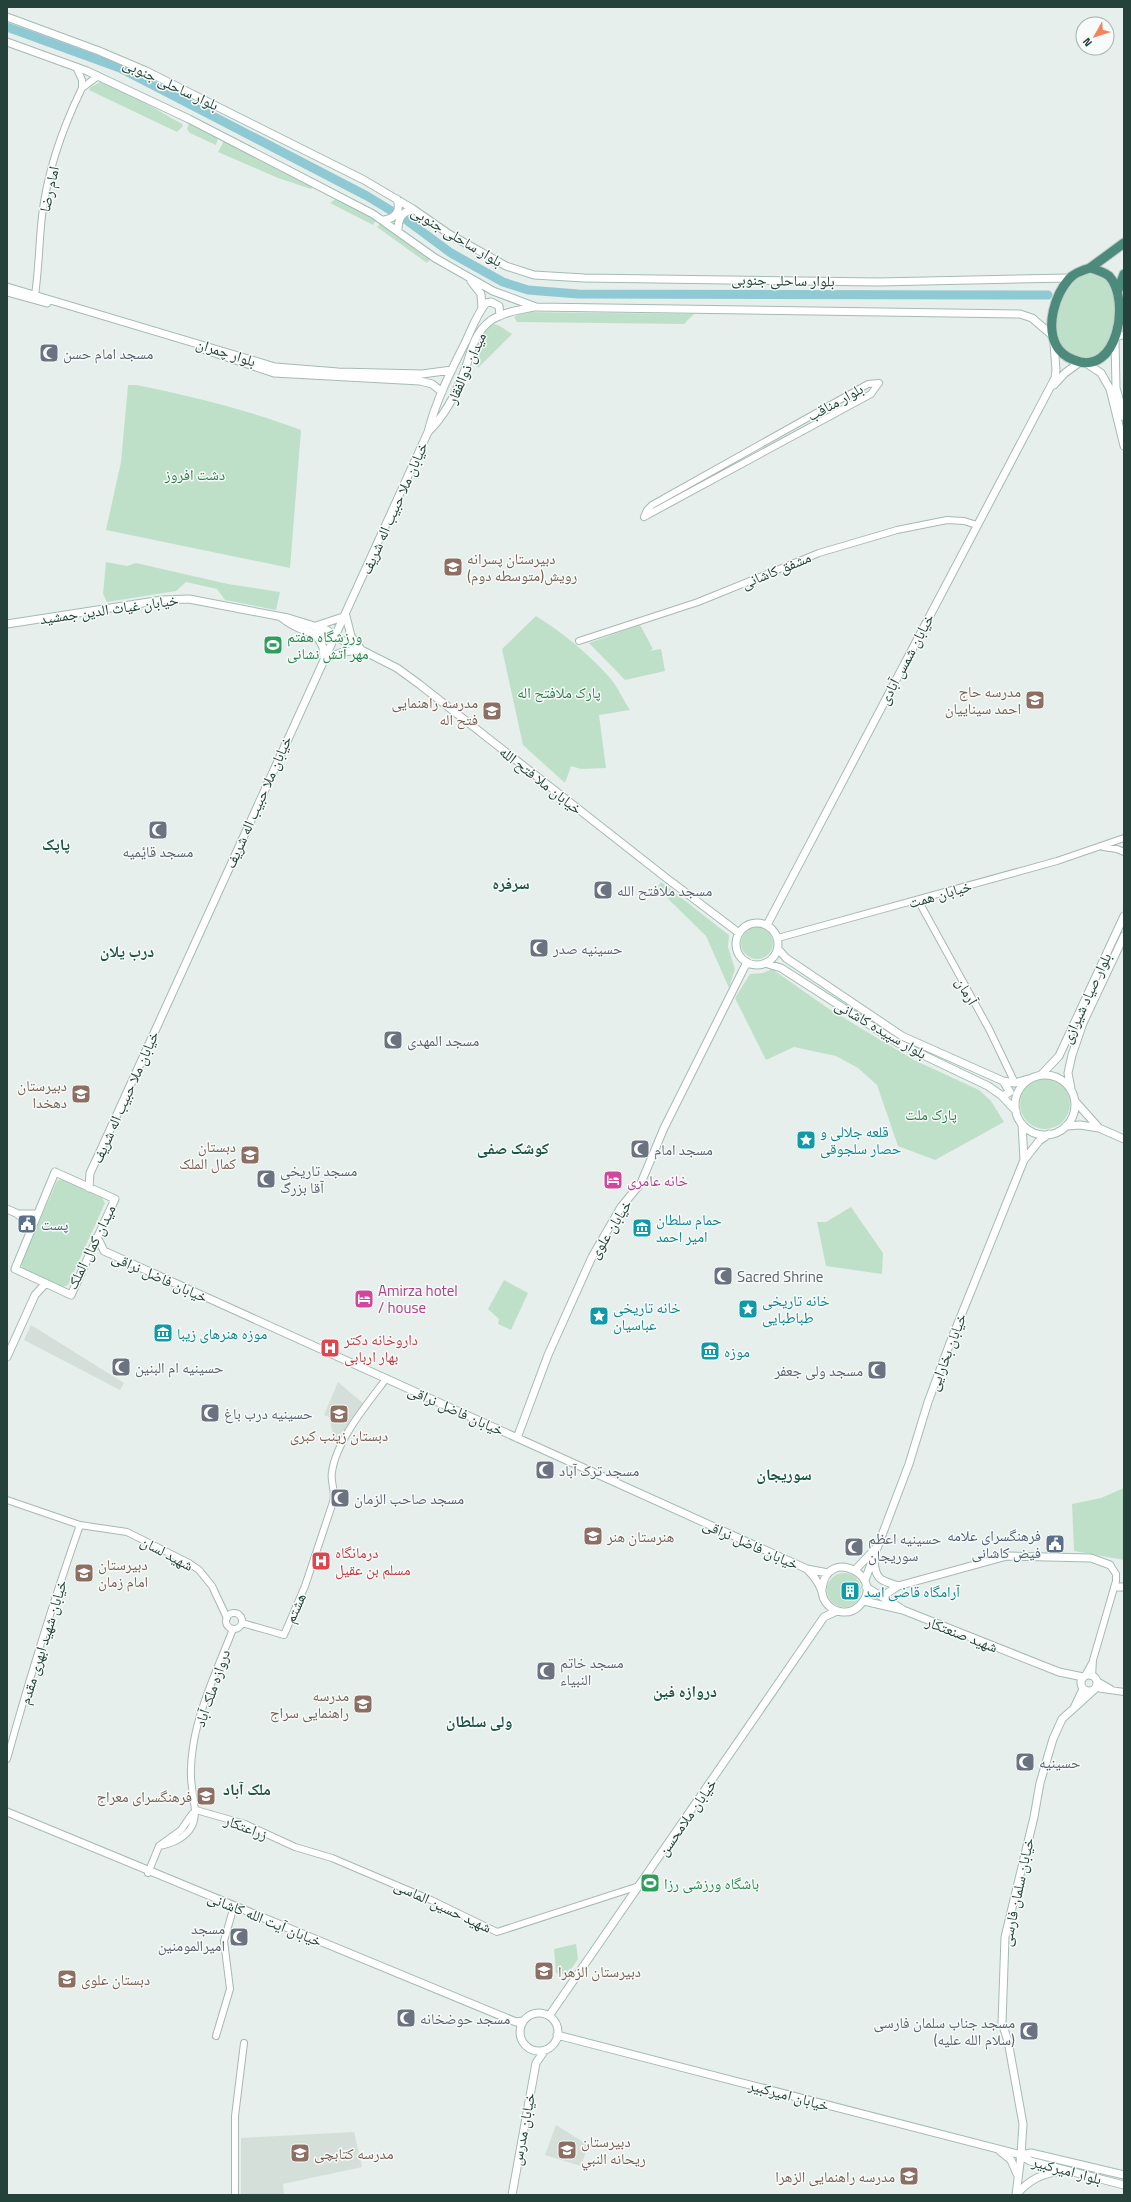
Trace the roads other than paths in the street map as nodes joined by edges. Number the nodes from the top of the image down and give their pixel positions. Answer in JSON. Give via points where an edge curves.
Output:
{"nodes":[{"id":1,"x":7,"y":17,"type":"edge"},
{"id":2,"x":7,"y":42,"type":"edge"},
{"id":3,"x":76,"y":67,"type":"junction"},
{"id":4,"x":98,"y":76,"type":"junction"},
{"id":5,"x":82,"y":88,"type":"junction"},
{"id":6,"x":397,"y":199,"type":"junction"},
{"id":7,"x":413,"y":209,"type":"junction"},
{"id":8,"x":384,"y":220,"type":"junction"},
{"id":9,"x":398,"y":230,"type":"junction"},
{"id":10,"x":1124,"y":243,"type":"edge"},
{"id":11,"x":1090,"y":268,"type":"junction"},
{"id":12,"x":1124,"y":274,"type":"edge"},
{"id":13,"x":468,"y":277,"type":"junction"},
{"id":14,"x":1069,"y":278,"type":"junction"},
{"id":15,"x":7,"y":287,"type":"edge"},
{"id":16,"x":1118,"y":290,"type":"junction"},
{"id":17,"x":7,"y":292,"type":"edge"},
{"id":18,"x":35,"y":295,"type":"junction"},
{"id":19,"x":536,"y":307,"type":"junction"},
{"id":20,"x":482,"y":308,"type":"junction"},
{"id":21,"x":1122,"y":315,"type":"edge"},
{"id":22,"x":500,"y":316,"type":"junction"},
{"id":23,"x":1118,"y":337,"type":"edge"},
{"id":24,"x":1053,"y":339,"type":"junction"},
{"id":25,"x":1083,"y":362,"type":"junction"},
{"id":26,"x":452,"y":370,"type":"junction"},
{"id":27,"x":338,"y":375,"type":"junction"},
{"id":28,"x":363,"y":376,"type":"junction"},
{"id":29,"x":879,"y":383,"type":"joint"},
{"id":30,"x":442,"y":392,"type":"junction"},
{"id":31,"x":1046,"y":394,"type":"junction"},
{"id":32,"x":432,"y":414,"type":"junction"},
{"id":33,"x":1124,"y":417,"type":"edge"},
{"id":34,"x":441,"y":419,"type":"junction"},
{"id":35,"x":428,"y":432,"type":"junction"},
{"id":36,"x":1124,"y":446,"type":"edge"},
{"id":37,"x":977,"y":525,"type":"junction"},
{"id":38,"x":346,"y":616,"type":"junction"},
{"id":39,"x":7,"y":624,"type":"edge"},
{"id":40,"x":315,"y":630,"type":"junction"},
{"id":41,"x":336,"y":637,"type":"junction"},
{"id":42,"x":580,"y":641,"type":"dead end"},
{"id":43,"x":362,"y":650,"type":"junction"},
{"id":44,"x":324,"y":659,"type":"junction"},
{"id":45,"x":1124,"y":838,"type":"edge"},
{"id":46,"x":1101,"y":847,"type":"junction"},
{"id":47,"x":1124,"y":852,"type":"edge"},
{"id":48,"x":918,"y":900,"type":"junction"},
{"id":49,"x":1124,"y":916,"type":"edge"},
{"id":50,"x":767,"y":925,"type":"junction"},
{"id":51,"x":739,"y":933,"type":"junction"},
{"id":52,"x":1124,"y":936,"type":"edge"},
{"id":53,"x":778,"y":938,"type":"junction"},
{"id":54,"x":778,"y":949,"type":"junction"},
{"id":55,"x":747,"y":962,"type":"junction"},
{"id":56,"x":765,"y":963,"type":"junction"},
{"id":57,"x":1041,"y":1075,"type":"junction"},
{"id":58,"x":1028,"y":1079,"type":"junction"},
{"id":59,"x":1003,"y":1081,"type":"junction"},
{"id":60,"x":1015,"y":1083,"type":"junction"},
{"id":61,"x":1071,"y":1089,"type":"junction"},
{"id":62,"x":1001,"y":1095,"type":"junction"},
{"id":63,"x":1075,"y":1101,"type":"junction"},
{"id":64,"x":1016,"y":1111,"type":"junction"},
{"id":65,"x":1022,"y":1124,"type":"junction"},
{"id":66,"x":1066,"y":1126,"type":"junction"},
{"id":67,"x":1100,"y":1128,"type":"junction"},
{"id":68,"x":1049,"y":1134,"type":"junction"},
{"id":69,"x":1124,"y":1139,"type":"edge"},
{"id":70,"x":1024,"y":1160,"type":"junction"},
{"id":71,"x":90,"y":1173,"type":"junction"},
{"id":72,"x":80,"y":1184,"type":"junction"},
{"id":73,"x":89,"y":1188,"type":"junction"},
{"id":74,"x":7,"y":1209,"type":"edge"},
{"id":75,"x":18,"y":1214,"type":"junction"},
{"id":76,"x":37,"y":1214,"type":"junction"},
{"id":77,"x":30,"y":1228,"type":"junction"},
{"id":78,"x":97,"y":1237,"type":"junction"},
{"id":79,"x":104,"y":1251,"type":"junction"},
{"id":80,"x":88,"y":1258,"type":"junction"},
{"id":81,"x":34,"y":1279,"type":"junction"},
{"id":82,"x":45,"y":1284,"type":"junction"},
{"id":83,"x":35,"y":1295,"type":"junction"},
{"id":84,"x":7,"y":1357,"type":"edge"},
{"id":85,"x":386,"y":1379,"type":"junction"},
{"id":86,"x":517,"y":1438,"type":"junction"},
{"id":87,"x":7,"y":1500,"type":"edge"},
{"id":88,"x":80,"y":1525,"type":"junction"},
{"id":89,"x":877,"y":1546,"type":"junction"},
{"id":90,"x":874,"y":1559,"type":"junction"},
{"id":91,"x":1110,"y":1565,"type":"joint"},
{"id":92,"x":807,"y":1569,"type":"junction"},
{"id":93,"x":855,"y":1570,"type":"junction"},
{"id":94,"x":828,"y":1573,"type":"junction"},
{"id":95,"x":866,"y":1584,"type":"junction"},
{"id":96,"x":898,"y":1586,"type":"junction"},
{"id":97,"x":1115,"y":1587,"type":"junction"},
{"id":98,"x":1124,"y":1587,"type":"edge"},
{"id":99,"x":822,"y":1589,"type":"junction"},
{"id":100,"x":883,"y":1596,"type":"junction"},
{"id":101,"x":864,"y":1600,"type":"junction"},
{"id":102,"x":825,"y":1601,"type":"junction"},
{"id":103,"x":903,"y":1610,"type":"junction"},
{"id":104,"x":837,"y":1611,"type":"junction"},
{"id":105,"x":824,"y":1617,"type":"junction"},
{"id":106,"x":227,"y":1618,"type":"junction"},
{"id":107,"x":242,"y":1622,"type":"junction"},
{"id":108,"x":233,"y":1629,"type":"junction"},
{"id":109,"x":1089,"y":1682,"type":"junction"},
{"id":110,"x":1124,"y":1692,"type":"edge"},
{"id":111,"x":1074,"y":1708,"type":"junction"},
{"id":112,"x":7,"y":1759,"type":"edge"},
{"id":113,"x":196,"y":1810,"type":"junction"},
{"id":114,"x":7,"y":1812,"type":"edge"},
{"id":115,"x":7,"y":1816,"type":"edge"},
{"id":116,"x":295,"y":1847,"type":"joint"},
{"id":117,"x":148,"y":1872,"type":"junction"},
{"id":118,"x":639,"y":1886,"type":"junction"},
{"id":119,"x":234,"y":1907,"type":"junction"},
{"id":120,"x":549,"y":2016,"type":"junction"},
{"id":121,"x":523,"y":2021,"type":"junction"},
{"id":122,"x":520,"y":2030,"type":"junction"},
{"id":123,"x":557,"y":2035,"type":"junction"},
{"id":124,"x":216,"y":2036,"type":"dead end"},
{"id":125,"x":244,"y":2044,"type":"dead end"},
{"id":126,"x":533,"y":2050,"type":"junction"},
{"id":127,"x":545,"y":2050,"type":"junction"},
{"id":128,"x":536,"y":2063,"type":"junction"},
{"id":129,"x":1022,"y":2134,"type":"junction"},
{"id":130,"x":994,"y":2148,"type":"junction"},
{"id":131,"x":1021,"y":2155,"type":"junction"},
{"id":132,"x":1050,"y":2157,"type":"junction"},
{"id":133,"x":1067,"y":2170,"type":"junction"},
{"id":134,"x":1124,"y":2175,"type":"edge"},
{"id":135,"x":1018,"y":2178,"type":"junction"},
{"id":136,"x":1124,"y":2185,"type":"edge"},
{"id":137,"x":235,"y":2195,"type":"edge"},
{"id":138,"x":512,"y":2195,"type":"edge"},
{"id":139,"x":1016,"y":2195,"type":"edge"}],
"edges":[{"from":1,"to":6,"type":"main road","name":"بلوار ساحلی جنوبی","via":[[146,71],[316,154]]},
{"from":2,"to":3,"type":"main road","name":"بلوار ساحلی جنوبی"},
{"from":3,"to":4,"type":"main road","name":"بلوار ساحلی جنوبی"},
{"from":3,"to":5,"type":"street","via":[[82,80]]},
{"from":4,"to":5,"type":"street"},
{"from":4,"to":8,"type":"main road","name":"بلوار ساحلی جنوبی","via":[[189,119]]},
{"from":5,"to":18,"type":"street","name":"امام رضا","via":[[57,152],[49,184],[42,215]]},
{"from":6,"to":7,"type":"main road","name":"بلوار ساحلی جنوبی"},
{"from":6,"to":8,"type":"main road","via":[[397,214],[392,219]]},
{"from":7,"to":9,"type":"main road","via":[[399,218]]},
{"from":7,"to":14,"type":"main road","name":"بلوار ساحلی جنوبی","via":[[449,234],[506,266],[534,275],[879,282]]},
{"from":8,"to":9,"type":"main road","name":"بلوار ساحلی جنوبی"},
{"from":9,"to":13,"type":"main road","name":"بلوار ساحلی جنوبی","via":[[435,258]]},
{"from":10,"to":11,"type":"highway"},
{"from":11,"to":14,"type":"highway"},
{"from":11,"to":16,"type":"highway","via":[[1109,276]]},
{"from":12,"to":16,"type":"highway"},
{"from":13,"to":19,"type":"main road","name":"بلوار ساحلی جنوبی","via":[[503,296]]},
{"from":13,"to":20,"type":"main road","via":[[480,294]]},
{"from":14,"to":24,"type":"highway","via":[[1054,306]]},
{"from":15,"to":18,"type":"main road","name":"بلوار چمران"},
{"from":16,"to":21,"type":"highway"},
{"from":17,"to":27,"type":"main road","name":"بلوار چمران","via":[[162,336],[274,373]]},
{"from":18,"to":27,"type":"main road","name":"بلوار چمران","via":[[272,366]]},
{"from":19,"to":22,"type":"main road"},
{"from":19,"to":24,"type":"main road","name":"بلوار ساحلی جنوبی","via":[[1020,314],[1032,318]]},
{"from":20,"to":22,"type":"main road","via":[[486,303],[496,303]]},
{"from":20,"to":26,"type":"main road","name":"میدان ذوالفقار"},
{"from":21,"to":23,"type":"highway"},
{"from":22,"to":34,"type":"main road","name":"میدان ذوالفقار","via":[[491,321],[477,336],[463,375]]},
{"from":23,"to":25,"type":"highway","via":[[1109,353]]},
{"from":23,"to":33,"type":"main road","via":[[1116,388]]},
{"from":24,"to":25,"type":"highway","via":[[1066,357]]},
{"from":24,"to":31,"type":"main road","via":[[1055,378]]},
{"from":25,"to":31,"type":"main road","via":[[1065,373]]},
{"from":25,"to":36,"type":"main road","via":[[1101,373],[1110,389]]},
{"from":26,"to":28,"type":"main road","name":"بلوار چمران","via":[[429,374]]},
{"from":26,"to":30,"type":"main road","name":"میدان ذوالفقار"},
{"from":27,"to":28,"type":"main road","name":"بلوار چمران"},
{"from":28,"to":30,"type":"main road","name":"بلوار چمران","via":[[426,382]]},
{"from":29,"to":29,"type":"street","name":"بلوار مناقب","via":[[868,384],[706,473],[652,505],[644,517],[871,394]]},
{"from":30,"to":32,"type":"main road","name":"میدان ذوالفقار"},
{"from":31,"to":37,"type":"main road","name":"خیابان شمس آبادی"},
{"from":32,"to":34,"type":"main road","name":"میدان ذوالفقار"},
{"from":32,"to":35,"type":"main road","name":"خیابان ملا حبیب اله شریف"},
{"from":34,"to":35,"type":"main road","name":"خیابان ملا حبیب اله شریف"},
{"from":35,"to":38,"type":"main road","name":"خیابان ملا حبیب اله شریف"},
{"from":37,"to":42,"type":"street","name":"مشفق کاشانی","via":[[947,520],[890,532],[820,553],[698,602]]},
{"from":37,"to":50,"type":"main road","name":"خیابان شمس آبادی"},
{"from":38,"to":40,"type":"main road"},
{"from":38,"to":41,"type":"main road","name":"خیابان ملا حبیب اله شریف"},
{"from":38,"to":43,"type":"main road","via":[[352,636]]},
{"from":39,"to":40,"type":"main road","name":"خیابان غیاث الدین جمشید","via":[[176,599],[202,600],[281,617],[287,623]]},
{"from":40,"to":41,"type":"main road","name":"خیابان غیاث الدین جمشید","via":[[323,636]]},
{"from":40,"to":44,"type":"main road","via":[[323,648]]},
{"from":41,"to":43,"type":"main road","name":"خیابان ملا فتح الله"},
{"from":41,"to":44,"type":"main road","name":"خیابان ملا حبیب اله شریف"},
{"from":43,"to":44,"type":"main road","via":[[343,652]]},
{"from":43,"to":51,"type":"main road","name":"خیابان ملا فتح الله","via":[[397,668],[419,684]]},
{"from":44,"to":71,"type":"main road","name":"خیابان ملا حبیب اله شریف"},
{"from":45,"to":46,"type":"street","name":"خیابان همت"},
{"from":46,"to":47,"type":"street"},
{"from":46,"to":48,"type":"street","name":"خیابان همت"},
{"from":48,"to":53,"type":"street","name":"خیابان همت"},
{"from":48,"to":60,"type":"street","name":"آرمان"},
{"from":49,"to":57,"type":"main road","name":"بلوار صیاد شیرازی","via":[[1059,1056]]},
{"from":50,"to":51,"type":"main road","via":[[754,922]]},
{"from":50,"to":53,"type":"main road"},
{"from":51,"to":55,"type":"main road","via":[[737,949]]},
{"from":52,"to":61,"type":"main road","name":"بلوار صیاد شیرازی","via":[[1072,1054],[1068,1073]]},
{"from":53,"to":54,"type":"main road"},
{"from":54,"to":56,"type":"main road"},
{"from":54,"to":59,"type":"main road","name":"بلوار سپیده کاشانی","via":[[786,958],[902,1036]]},
{"from":55,"to":56,"type":"main road","via":[[759,965]]},
{"from":55,"to":86,"type":"main road","name":"خیابان علوی","via":[[664,1128],[641,1183],[621,1207],[592,1257],[546,1359]]},
{"from":56,"to":62,"type":"main road","name":"بلوار سپیده کاشانی","via":[[781,968],[898,1043],[988,1086]]},
{"from":57,"to":58,"type":"main road"},
{"from":57,"to":61,"type":"main road","via":[[1055,1076]]},
{"from":58,"to":60,"type":"main road","name":"بلوار سپیده کاشانی"},
{"from":58,"to":64,"type":"main road","via":[[1017,1093]]},
{"from":59,"to":60,"type":"main road","name":"بلوار سپیده کاشانی"},
{"from":59,"to":62,"type":"main road","via":[[1010,1092]]},
{"from":61,"to":63,"type":"main road"},
{"from":62,"to":64,"type":"main road","name":"بلوار سپیده کاشانی"},
{"from":63,"to":66,"type":"main road","via":[[1072,1119]]},
{"from":63,"to":67,"type":"main road"},
{"from":64,"to":65,"type":"main road"},
{"from":65,"to":68,"type":"main road","via":[[1034,1133]]},
{"from":65,"to":70,"type":"main road","name":"خیابان بخارایی"},
{"from":66,"to":67,"type":"main road"},
{"from":66,"to":68,"type":"main road"},
{"from":67,"to":69,"type":"main road"},
{"from":68,"to":70,"type":"main road","name":"خیابان بخارایی","via":[[1039,1141]]},
{"from":70,"to":89,"type":"main road","name":"خیابان بخارایی","via":[[950,1343],[909,1464]]},
{"from":71,"to":72,"type":"main road","name":"خیابان ملا حبیب اله شریف"},
{"from":71,"to":73,"type":"main road","name":"خیابان ملا حبیب اله شریف"},
{"from":72,"to":73,"type":"main road","name":"میدان کمال الملک"},
{"from":72,"to":76,"type":"main road","name":"میدان کمال الملک","via":[[55,1172]]},
{"from":73,"to":78,"type":"main road","name":"میدان کمال الملک","via":[[114,1199]]},
{"from":74,"to":75,"type":"main road"},
{"from":75,"to":76,"type":"main road"},
{"from":75,"to":77,"type":"main road"},
{"from":76,"to":77,"type":"main road","name":"میدان کمال الملک"},
{"from":77,"to":81,"type":"main road","name":"میدان کمال الملک","via":[[15,1269]]},
{"from":78,"to":79,"type":"main road","name":"خیابان فاضل نراقی"},
{"from":78,"to":80,"type":"main road","name":"میدان کمال الملک"},
{"from":79,"to":80,"type":"main road","name":"خیابان فاضل نراقی","via":[[94,1253]]},
{"from":79,"to":85,"type":"main road","name":"خیابان فاضل نراقی"},
{"from":80,"to":82,"type":"main road","name":"میدان کمال الملک","via":[[71,1295]]},
{"from":81,"to":82,"type":"main road","name":"میدان کمال الملک"},
{"from":81,"to":83,"type":"main road"},
{"from":82,"to":83,"type":"main road"},
{"from":83,"to":84,"type":"main road"},
{"from":85,"to":86,"type":"main road","name":"خیابان فاضل نراقی"},
{"from":85,"to":107,"type":"street","name":"هشتم","via":[[337,1452],[331,1472],[334,1497],[305,1586],[284,1634]]},
{"from":86,"to":92,"type":"main road","name":"خیابان فاضل نراقی"},
{"from":87,"to":88,"type":"street","name":"شهید لسان"},
{"from":88,"to":106,"type":"street","name":"شهید لسان","via":[[126,1532],[189,1563],[199,1570],[212,1586]]},
{"from":88,"to":112,"type":"street","name":"خیابان شهید ابهری مقدم","via":[[39,1646]]},
{"from":89,"to":90,"type":"main road","name":"خیابان بخارایی"},
{"from":89,"to":93,"type":"main road","name":"خیابان بخارایی"},
{"from":90,"to":95,"type":"main road","name":"خیابان بخارایی"},
{"from":90,"to":96,"type":"main road","via":[[876,1575],[881,1580]]},
{"from":91,"to":96,"type":"main road","via":[[1091,1558],[1007,1556]]},
{"from":91,"to":97,"type":"street","via":[[1116,1574]]},
{"from":92,"to":94,"type":"main road"},
{"from":92,"to":99,"type":"main road"},
{"from":93,"to":94,"type":"main road","via":[[838,1568]]},
{"from":93,"to":95,"type":"main road"},
{"from":94,"to":99,"type":"main road"},
{"from":95,"to":100,"type":"main road"},
{"from":95,"to":101,"type":"main road"},
{"from":96,"to":100,"type":"main road"},
{"from":97,"to":98,"type":"main road"},
{"from":97,"to":109,"type":"street"},
{"from":99,"to":102,"type":"main road"},
{"from":100,"to":103,"type":"main road"},
{"from":101,"to":103,"type":"main road","name":"شهید صنعتکار"},
{"from":101,"to":104,"type":"main road","via":[[852,1611]]},
{"from":102,"to":104,"type":"main road"},
{"from":102,"to":105,"type":"main road"},
{"from":103,"to":109,"type":"main road","name":"شهید صنعتکار"},
{"from":104,"to":105,"type":"main road"},
{"from":105,"to":118,"type":"main road","name":"خیابان ملامحسن"},
{"from":106,"to":107,"type":"street","via":[[231,1614],[237,1614]]},
{"from":106,"to":108,"type":"street","via":[[228,1626]]},
{"from":107,"to":108,"type":"street","via":[[238,1628]]},
{"from":108,"to":113,"type":"street","name":"دروازه ملک آباد","via":[[205,1703],[193,1747],[192,1782]]},
{"from":109,"to":110,"type":"street"},
{"from":109,"to":111,"type":"main road"},
{"from":109,"to":111,"type":"main road","via":[[1079,1705]]},
{"from":111,"to":129,"type":"main road","name":"خیابان سلمان فارسی","via":[[1062,1719],[1040,1783],[1005,1937],[1002,2023],[1015,2075],[1022,2117]]},
{"from":113,"to":116,"type":"street","name":"زراعتکار","via":[[245,1824]]},
{"from":113,"to":117,"type":"street","via":[[188,1831],[168,1844],[159,1846]]},
{"from":114,"to":117,"type":"main road","name":"خیابان آیت الله کاشانی"},
{"from":115,"to":117,"type":"main road","name":"خیابان آیت الله کاشانی"},
{"from":116,"to":118,"type":"street","name":"شهید حسین الماسی","via":[[332,1858],[389,1881],[499,1932]]},
{"from":117,"to":119,"type":"main road","name":"خیابان آیت الله کاشانی"},
{"from":118,"to":120,"type":"main road","name":"خیابان ملامحسن"},
{"from":119,"to":121,"type":"main road","name":"خیابان آیت الله کاشانی","via":[[516,2022]]},
{"from":119,"to":122,"type":"main road","name":"خیابان آیت الله کاشانی","via":[[493,2015]]},
{"from":119,"to":124,"type":"street","via":[[224,1941],[230,1989]]},
{"from":120,"to":121,"type":"main road","via":[[533,2014]]},
{"from":120,"to":123,"type":"main road","via":[[555,2022]]},
{"from":121,"to":122,"type":"main road"},
{"from":122,"to":126,"type":"main road","via":[[522,2040]]},
{"from":123,"to":127,"type":"main road","via":[[553,2044]]},
{"from":123,"to":130,"type":"main road","name":"خیابان امیرکبیر"},
{"from":125,"to":137,"type":"street","via":[[235,2116]]},
{"from":126,"to":127,"type":"main road"},
{"from":126,"to":128,"type":"main road"},
{"from":127,"to":128,"type":"main road"},
{"from":128,"to":138,"type":"main road","name":"خیابان مدرس"},
{"from":129,"to":131,"type":"main road","name":"خیابان سلمان فارسی"},
{"from":129,"to":132,"type":"main road","via":[[1028,2147],[1044,2151]]},
{"from":130,"to":131,"type":"main road","name":"خیابان امیرکبیر"},
{"from":130,"to":135,"type":"main road","via":[[1011,2160]]},
{"from":131,"to":132,"type":"main road","name":"بلوار امیرکبیر","via":[[1031,2152]]},
{"from":131,"to":133,"type":"main road","name":"بلوار امیرکبیر","via":[[1030,2161]]},
{"from":131,"to":135,"type":"main road","name":"خیابان سلمان فارسی"},
{"from":132,"to":134,"type":"main road","name":"بلوار امیرکبیر"},
{"from":133,"to":136,"type":"main road","name":"بلوار امیرکبیر"},
{"from":133,"to":139,"type":"main road","via":[[1048,2172],[1036,2177],[1027,2182]]},
{"from":135,"to":139,"type":"main road","name":"خیابان سلمان فارسی"}]}
